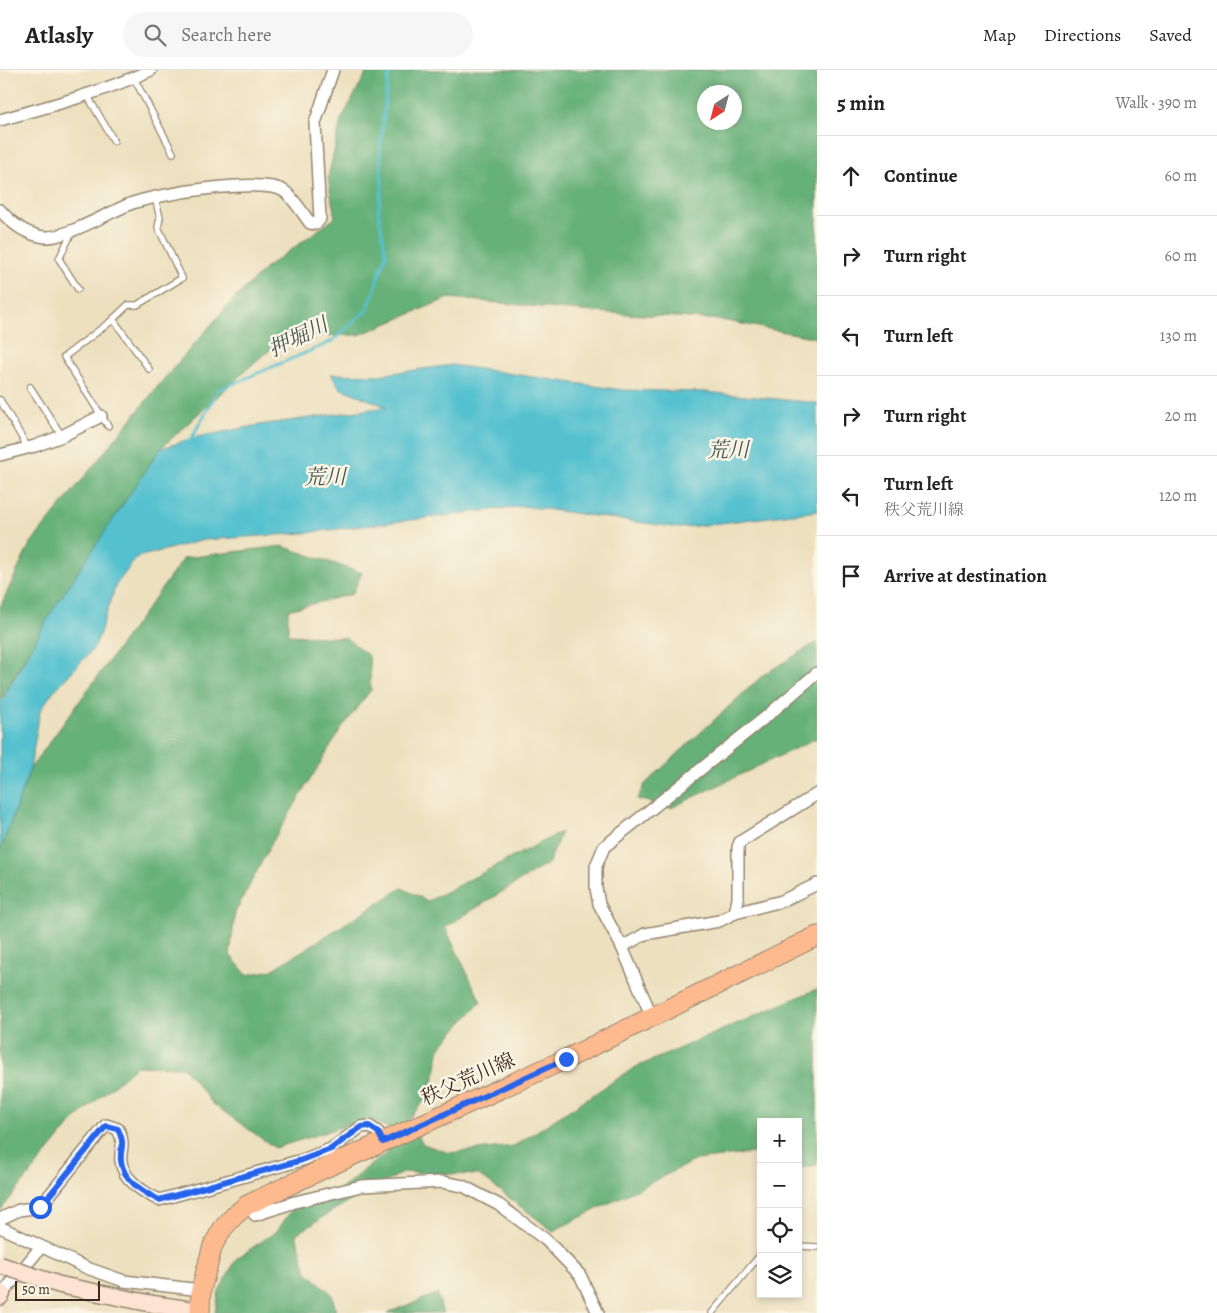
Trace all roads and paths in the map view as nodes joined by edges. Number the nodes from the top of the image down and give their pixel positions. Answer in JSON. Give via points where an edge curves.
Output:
{"nodes":[{"id":1,"x":151,"y":70,"type":"edge"},
{"id":2,"x":333,"y":70,"type":"edge"},
{"id":3,"x":134,"y":78,"type":"junction"},
{"id":4,"x":87,"y":94,"type":"junction"},
{"id":5,"x":0,"y":120,"type":"edge"},
{"id":6,"x":114,"y":141,"type":"dead end"},
{"id":7,"x":173,"y":153,"type":"dead end"},
{"id":8,"x":155,"y":197,"type":"junction"},
{"id":9,"x":0,"y":210,"type":"edge"},
{"id":10,"x":73,"y":230,"type":"junction"},
{"id":11,"x":78,"y":289,"type":"dead end"},
{"id":12,"x":113,"y":319,"type":"junction"},
{"id":13,"x":149,"y":369,"type":"dead end"},
{"id":14,"x":30,"y":387,"type":"dead end"},
{"id":15,"x":0,"y":400,"type":"edge"},
{"id":16,"x":104,"y":421,"type":"joint"},
{"id":17,"x":62,"y":436,"type":"junction"},
{"id":18,"x":28,"y":448,"type":"junction"},
{"id":19,"x":0,"y":455,"type":"edge"},
{"id":20,"x":817,"y":673,"type":"edge"},
{"id":21,"x":817,"y":794,"type":"edge"},
{"id":22,"x":817,"y":884,"type":"edge"},
{"id":23,"x":735,"y":913,"type":"junction"},
{"id":24,"x":817,"y":936,"type":"edge"},
{"id":25,"x":622,"y":946,"type":"junction"},
{"id":26,"x":652,"y":1017,"type":"junction"},
{"id":27,"x":383,"y":1142,"type":"junction"},
{"id":28,"x":247,"y":1205,"type":"junction"},
{"id":29,"x":0,"y":1219,"type":"edge"},
{"id":30,"x":0,"y":1228,"type":"edge"},
{"id":31,"x":802,"y":1246,"type":"edge"},
{"id":32,"x":41,"y":1247,"type":"junction"},
{"id":33,"x":817,"y":1247,"type":"edge"},
{"id":34,"x":757,"y":1259,"type":"edge"},
{"id":35,"x":0,"y":1265,"type":"edge"},
{"id":36,"x":202,"y":1290,"type":"junction"},
{"id":37,"x":1,"y":1295,"type":"edge"},
{"id":38,"x":200,"y":1312,"type":"edge"},
{"id":39,"x":598,"y":1313,"type":"edge"},
{"id":40,"x":712,"y":1313,"type":"edge"}],
"edges":[{"from":1,"to":3,"type":"street"},
{"from":2,"to":8,"type":"street","via":[[314,123],[320,219],[316,224],[310,223],[285,191],[273,186],[234,186]]},
{"from":3,"to":4,"type":"street"},
{"from":3,"to":7,"type":"lane"},
{"from":4,"to":5,"type":"street"},
{"from":4,"to":6,"type":"lane"},
{"from":8,"to":10,"type":"street","via":[[131,203]]},
{"from":8,"to":12,"type":"lane","via":[[160,218],[158,227],[182,278],[136,305],[128,305]]},
{"from":9,"to":10,"type":"street","via":[[25,232],[46,237]]},
{"from":10,"to":11,"type":"lane","via":[[59,258]]},
{"from":12,"to":13,"type":"lane"},
{"from":12,"to":16,"type":"lane","via":[[64,357]]},
{"from":14,"to":17,"type":"lane"},
{"from":15,"to":18,"type":"lane"},
{"from":16,"to":17,"type":"street"},
{"from":17,"to":18,"type":"street"},
{"from":18,"to":19,"type":"street"},
{"from":20,"to":25,"type":"street","via":[[604,847],[596,866],[596,888],[599,904]]},
{"from":21,"to":23,"type":"street","via":[[740,842]]},
{"from":22,"to":23,"type":"street","via":[[782,901]]},
{"from":23,"to":25,"type":"street","via":[[719,922],[644,934]]},
{"from":24,"to":26,"type":"main road","name":"秩父荒川線"},
{"from":25,"to":26,"type":"street"},
{"from":26,"to":27,"type":"main road","name":"秩父荒川線"},
{"from":27,"to":28,"type":"main road","name":"秩父荒川線"},
{"from":27,"to":29,"type":"street","via":[[378,1132],[369,1126],[361,1127],[331,1149],[302,1160],[159,1200],[130,1181],[121,1163],[123,1143],[118,1129],[106,1126],[40,1207],[19,1210]]},
{"from":28,"to":36,"type":"main road","name":"秩父荒川線","via":[[223,1228],[213,1245]]},
{"from":28,"to":39,"type":"street","via":[[255,1215],[361,1186],[442,1182],[463,1186],[499,1205],[546,1240],[580,1275]]},
{"from":30,"to":32,"type":"street"},
{"from":31,"to":33,"type":"lane"},
{"from":32,"to":36,"type":"street","via":[[124,1281]]},
{"from":32,"to":37,"type":"street"},
{"from":34,"to":40,"type":"lane"},
{"from":35,"to":38,"type":"street","bridge":true,"via":[[91,1293]]},
{"from":36,"to":38,"type":"main road","name":"秩父荒川線"}]}
